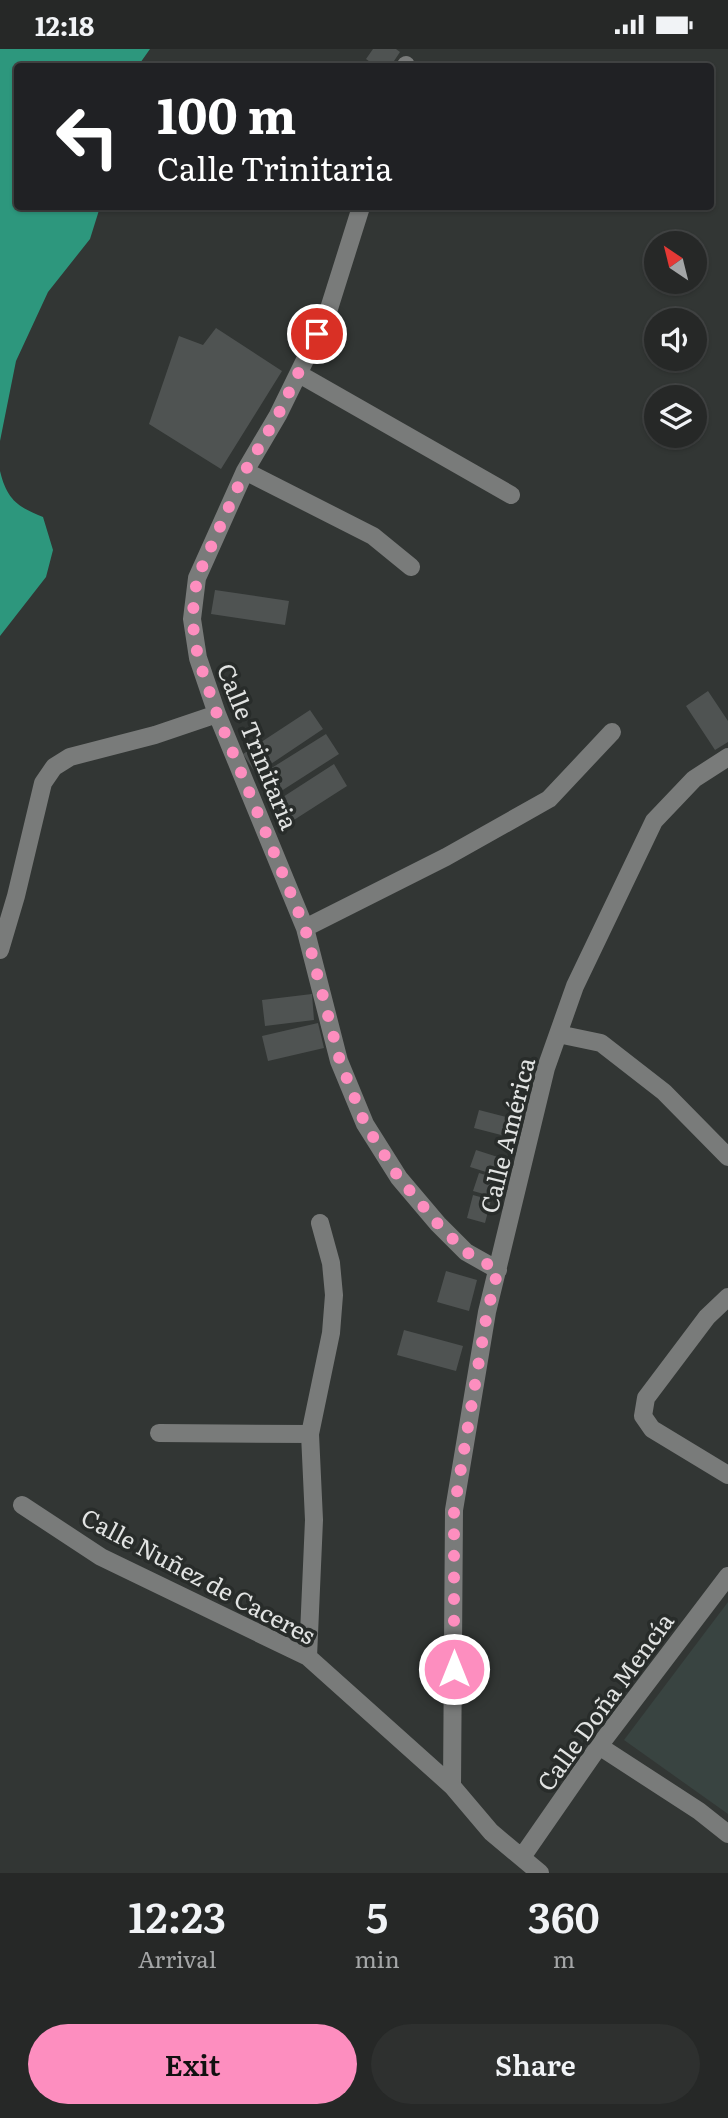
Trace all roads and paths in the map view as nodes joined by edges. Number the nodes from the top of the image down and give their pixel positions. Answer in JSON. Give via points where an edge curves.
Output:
{"nodes":[{"id":1,"x":360,"y":210,"type":"edge"},
{"id":2,"x":299,"y":373,"type":"junction"},
{"id":3,"x":245,"y":471,"type":"junction"},
{"id":4,"x":511,"y":495,"type":"dead end"},
{"id":5,"x":411,"y":567,"type":"dead end"},
{"id":6,"x":217,"y":714,"type":"junction"},
{"id":7,"x":612,"y":731,"type":"dead end"},
{"id":8,"x":728,"y":757,"type":"edge"},
{"id":9,"x":305,"y":928,"type":"junction"},
{"id":10,"x":0,"y":950,"type":"edge"},
{"id":11,"x":558,"y":1034,"type":"junction"},
{"id":12,"x":728,"y":1157,"type":"edge"},
{"id":13,"x":320,"y":1223,"type":"dead end"},
{"id":14,"x":498,"y":1270,"type":"junction"},
{"id":15,"x":728,"y":1297,"type":"edge"},
{"id":16,"x":159,"y":1433,"type":"dead end"},
{"id":17,"x":310,"y":1434,"type":"junction"},
{"id":18,"x":728,"y":1475,"type":"edge"},
{"id":19,"x":22,"y":1505,"type":"dead end"},
{"id":20,"x":728,"y":1576,"type":"edge"},
{"id":21,"x":308,"y":1657,"type":"junction"},
{"id":22,"x":599,"y":1746,"type":"junction"},
{"id":23,"x":452,"y":1786,"type":"junction"},
{"id":24,"x":728,"y":1834,"type":"edge"},
{"id":25,"x":522,"y":1857,"type":"junction"},
{"id":26,"x":540,"y":1873,"type":"edge"}],
"edges":[{"from":1,"to":2,"type":"street","name":"Calle Trinitaria","via":[[327,315]]},
{"from":2,"to":3,"type":"street","name":"Calle Trinitaria"},
{"from":2,"to":4,"type":"street"},
{"from":3,"to":5,"type":"street","via":[[373,536]]},
{"from":3,"to":6,"type":"street","name":"Calle Trinitaria","via":[[197,578],[192,619],[198,658]]},
{"from":6,"to":9,"type":"street","name":"Calle Trinitaria"},
{"from":6,"to":10,"type":"street","via":[[155,736],[70,757],[54,767],[43,783]]},
{"from":7,"to":9,"type":"street","via":[[549,799]]},
{"from":8,"to":11,"type":"street","name":"Calle América","via":[[694,779],[654,821],[575,986]]},
{"from":9,"to":14,"type":"street","name":"Calle Trinitaria","via":[[340,1061],[365,1124],[399,1178],[438,1224],[466,1252]]},
{"from":11,"to":12,"type":"street","via":[[601,1043],[664,1092]]},
{"from":11,"to":14,"type":"street","name":"Calle América"},
{"from":13,"to":17,"type":"street","via":[[334,1295],[331,1333]]},
{"from":14,"to":23,"type":"street","name":"Calle América","via":[[454,1510]]},
{"from":15,"to":18,"type":"street","via":[[707,1317],[646,1398],[643,1416],[652,1429]]},
{"from":16,"to":17,"type":"street"},
{"from":17,"to":21,"type":"street","via":[[314,1520]]},
{"from":19,"to":21,"type":"street","name":"Calle Nuñez de Caceres","via":[[102,1557]]},
{"from":20,"to":22,"type":"street","name":"Calle Doña Mencía"},
{"from":21,"to":23,"type":"street","name":"Calle Nuñez de Caceres"},
{"from":22,"to":24,"type":"street"},
{"from":22,"to":25,"type":"street","name":"Calle Doña Mencía"},
{"from":23,"to":25,"type":"street","name":"Calle Nuñez de Caceres","via":[[491,1832]]},
{"from":25,"to":26,"type":"street","name":"Calle Nuñez de Caceres"}]}
